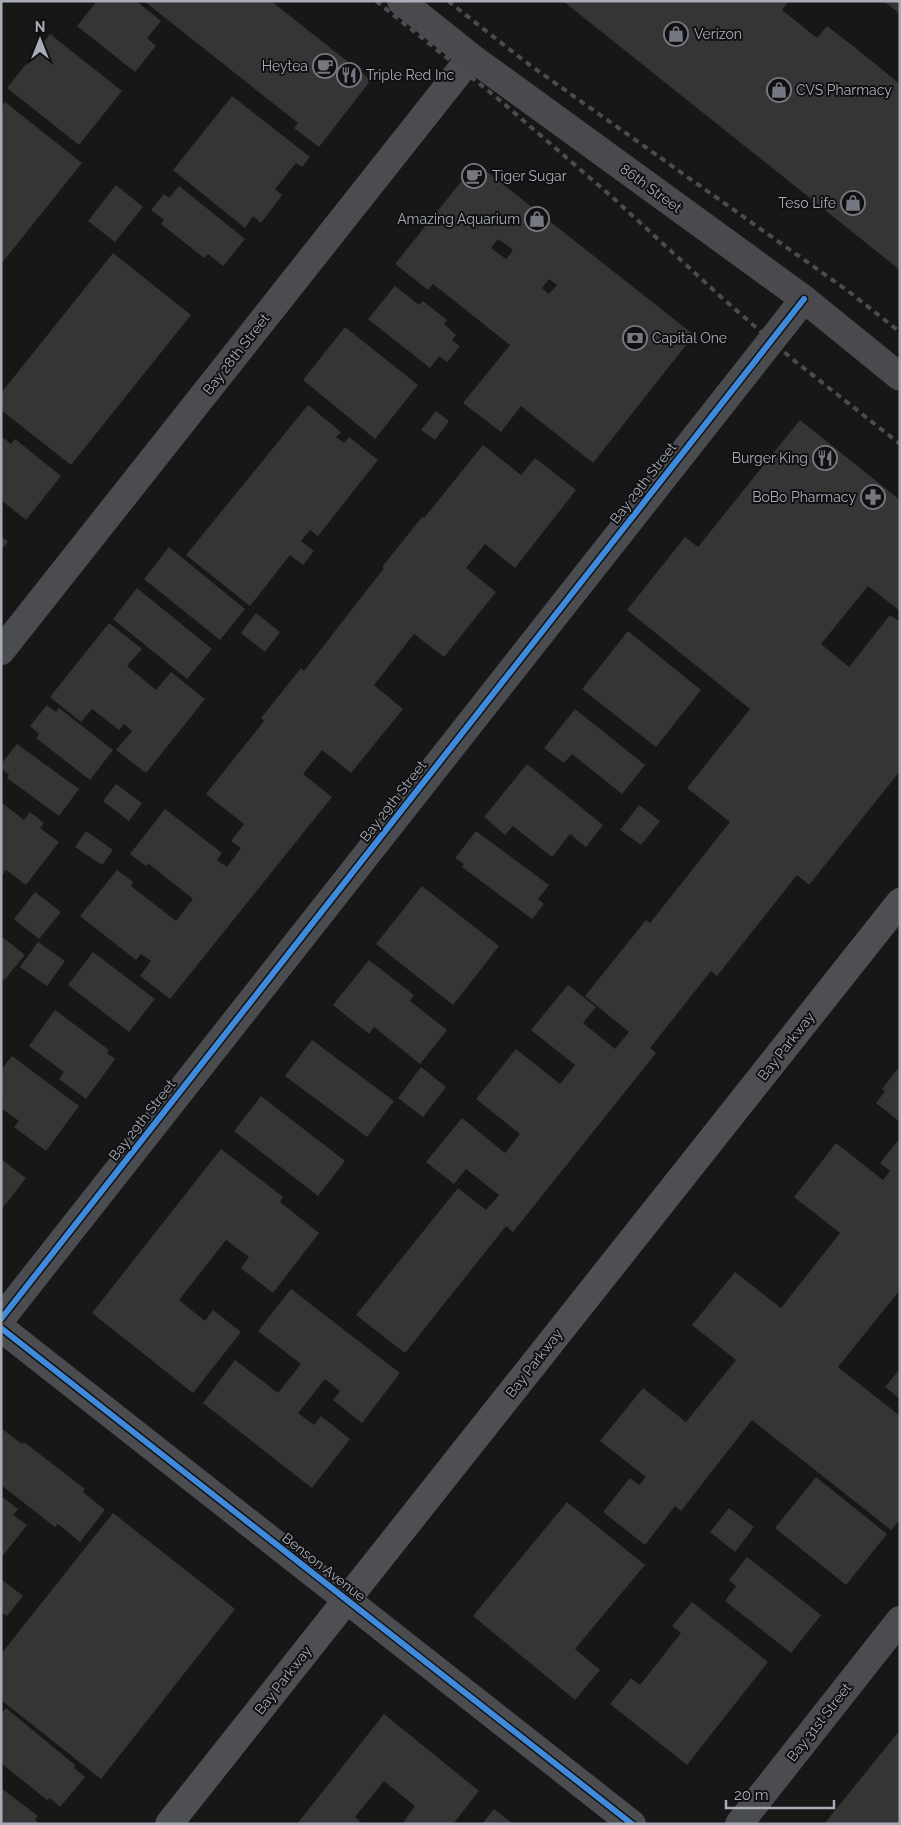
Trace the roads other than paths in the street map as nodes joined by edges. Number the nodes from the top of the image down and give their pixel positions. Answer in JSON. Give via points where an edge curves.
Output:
{"nodes":[{"id":1,"x":401,"y":1,"type":"edge"},
{"id":2,"x":471,"y":57,"type":"junction"},
{"id":3,"x":804,"y":299,"type":"junction"},
{"id":4,"x":900,"y":377,"type":"edge"},
{"id":5,"x":1,"y":651,"type":"edge"},
{"id":6,"x":900,"y":902,"type":"edge"},
{"id":7,"x":1,"y":1319,"type":"edge"},
{"id":8,"x":1,"y":1328,"type":"edge"},
{"id":9,"x":346,"y":1600,"type":"junction"},
{"id":10,"x":900,"y":1620,"type":"edge"},
{"id":11,"x":169,"y":1824,"type":"edge"},
{"id":12,"x":632,"y":1824,"type":"edge"},
{"id":13,"x":739,"y":1824,"type":"edge"}],
"edges":[{"from":1,"to":2,"type":"main road","name":"86th Street"},
{"from":2,"to":3,"type":"main road","name":"86th Street"},
{"from":2,"to":5,"type":"street","name":"Bay 28th Street"},
{"from":3,"to":4,"type":"main road","name":"86th Street"},
{"from":3,"to":7,"type":"street","name":"Bay 29th Street"},
{"from":6,"to":9,"type":"main road","name":"Bay Parkway"},
{"from":8,"to":9,"type":"street","name":"Benson Avenue"},
{"from":9,"to":11,"type":"main road","name":"Bay Parkway"},
{"from":9,"to":12,"type":"street","name":"Benson Avenue"},
{"from":10,"to":13,"type":"street","name":"Bay 31st Street"}]}
